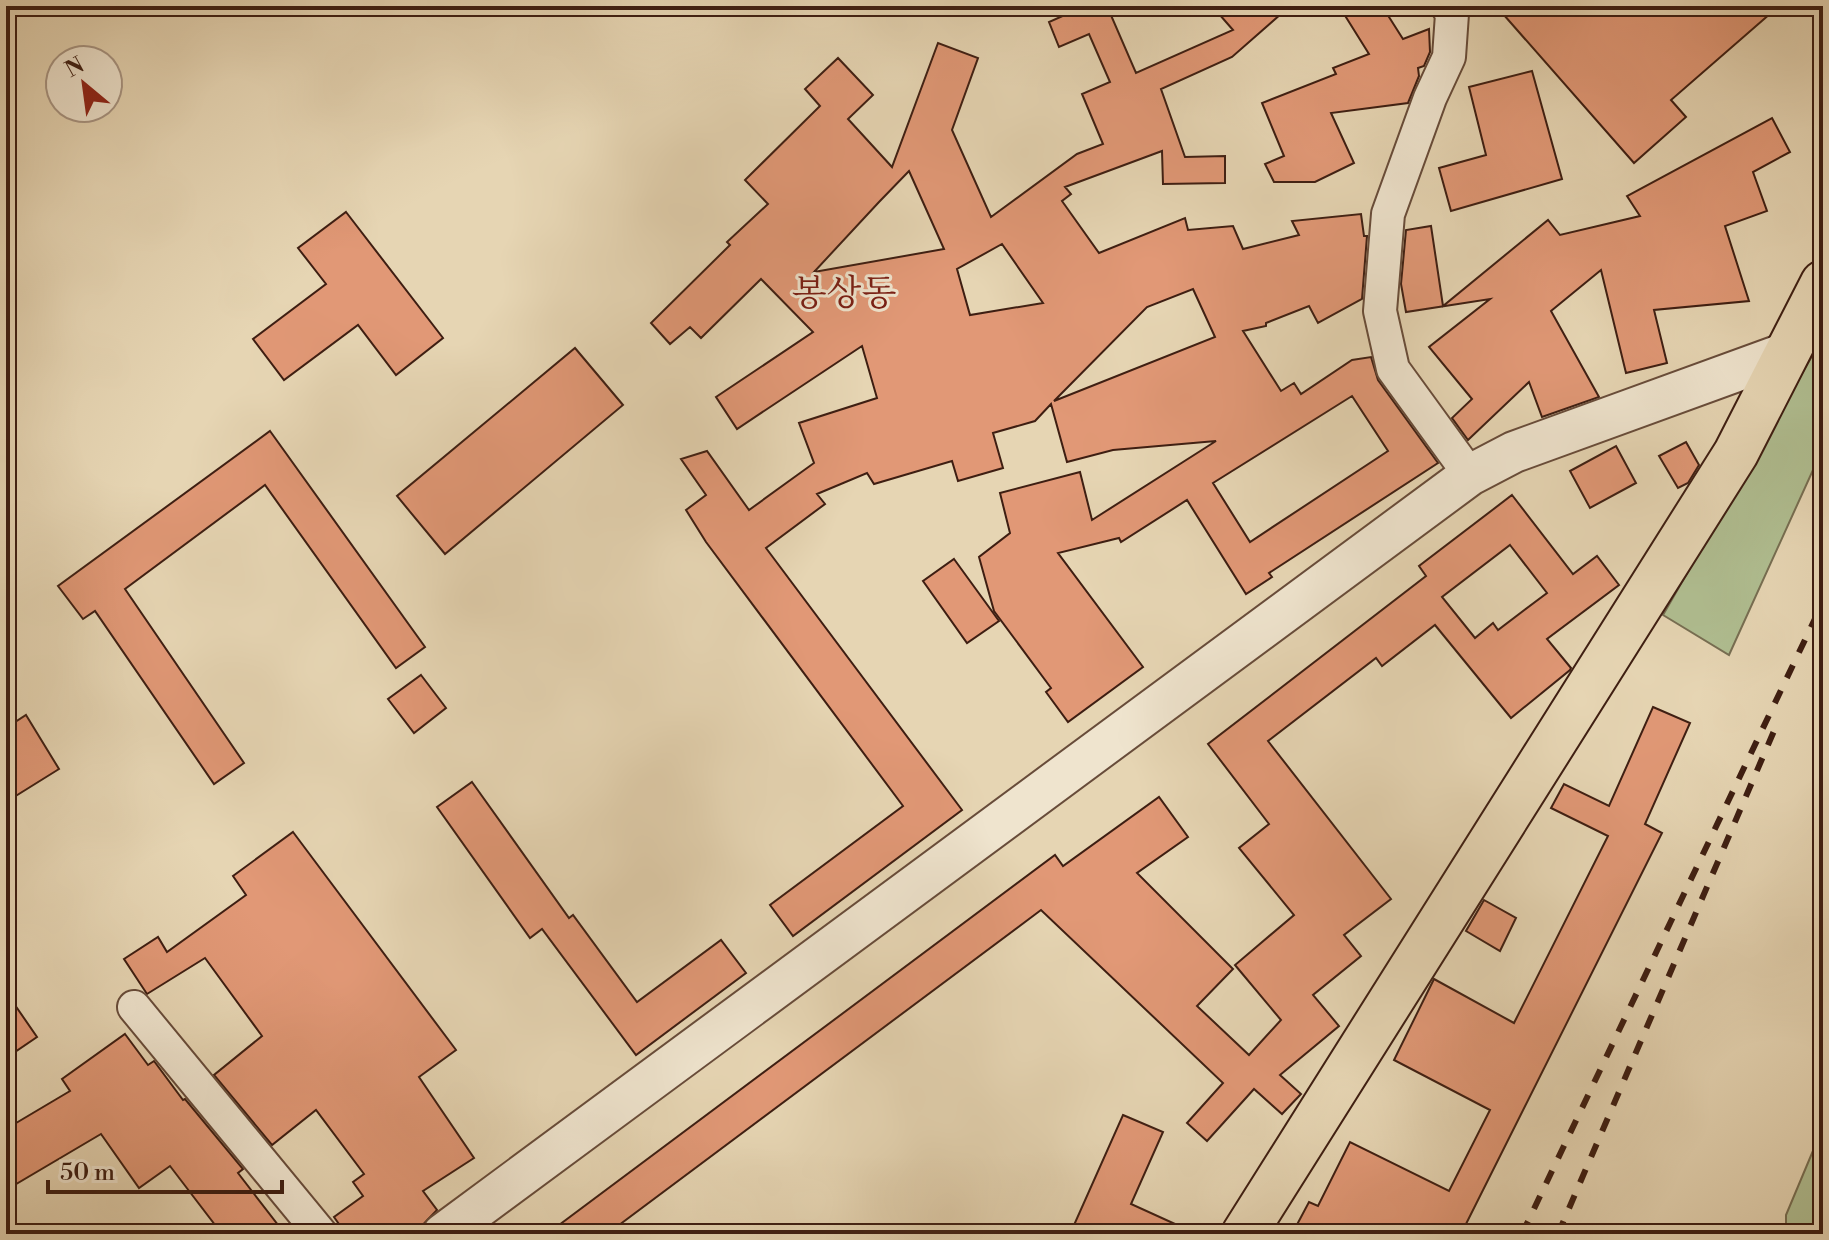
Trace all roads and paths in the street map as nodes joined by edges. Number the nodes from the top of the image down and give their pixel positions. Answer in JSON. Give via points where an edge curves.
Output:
{"nodes":[{"id":1,"x":1447,"y":6,"type":"edge"},
{"id":2,"x":1823,"y":283,"type":"edge"},
{"id":3,"x":1789,"y":352,"type":"junction"},
{"id":4,"x":1470,"y":475,"type":"junction"},
{"id":5,"x":134,"y":1007,"type":"dead end"},
{"id":6,"x":321,"y":1234,"type":"edge"},
{"id":7,"x":443,"y":1234,"type":"edge"},
{"id":8,"x":1244,"y":1234,"type":"edge"}],
"edges":[{"from":1,"to":4,"type":"street","via":[[1452,14],[1449,57],[1388,214],[1380,311],[1393,369]]},
{"from":2,"to":3,"type":"main road"},
{"from":3,"to":4,"type":"street","via":[[1514,452]]},
{"from":3,"to":8,"type":"main road","via":[[1736,453]]},
{"from":4,"to":7,"type":"street"},
{"from":5,"to":6,"type":"street"}]}
